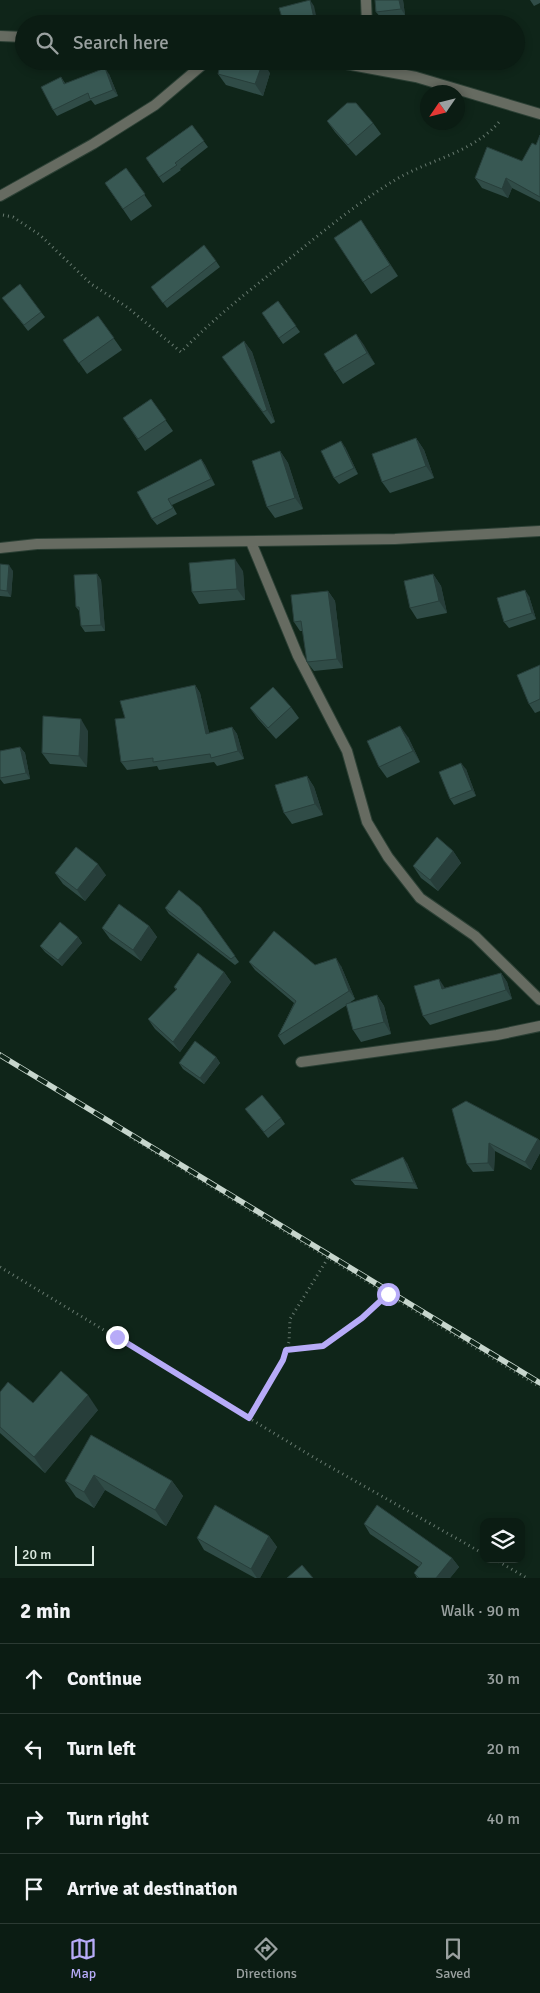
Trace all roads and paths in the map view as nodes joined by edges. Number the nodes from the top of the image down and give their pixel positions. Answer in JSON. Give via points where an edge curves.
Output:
{"nodes":[{"id":1,"x":366,"y":0,"type":"edge"},
{"id":2,"x":367,"y":15,"type":"edge"},
{"id":3,"x":0,"y":36,"type":"edge"},
{"id":4,"x":15,"y":37,"type":"edge"},
{"id":5,"x":196,"y":70,"type":"edge"},
{"id":6,"x":390,"y":70,"type":"edge"},
{"id":7,"x":512,"y":106,"type":"junction"},
{"id":8,"x":540,"y":114,"type":"edge"},
{"id":9,"x":0,"y":196,"type":"edge"},
{"id":10,"x":0,"y":214,"type":"edge"},
{"id":11,"x":540,"y":531,"type":"edge"},
{"id":12,"x":251,"y":542,"type":"junction"},
{"id":13,"x":0,"y":548,"type":"edge"},
{"id":14,"x":540,"y":1000,"type":"edge"},
{"id":15,"x":540,"y":1026,"type":"edge"},
{"id":16,"x":301,"y":1062,"type":"dead end"},
{"id":17,"x":130,"y":1137,"type":"dead end"},
{"id":18,"x":328,"y":1258,"type":"junction"},
{"id":19,"x":0,"y":1267,"type":"edge"},
{"id":20,"x":388,"y":1294,"type":"junction"},
{"id":21,"x":286,"y":1350,"type":"junction"},
{"id":22,"x":540,"y":1387,"type":"edge"},
{"id":23,"x":249,"y":1418,"type":"junction"},
{"id":24,"x":480,"y":1552,"type":"edge"},
{"id":25,"x":501,"y":1563,"type":"edge"},
{"id":26,"x":527,"y":1578,"type":"edge"}],
"edges":[{"from":1,"to":2,"type":"street"},
{"from":3,"to":4,"type":"street"},
{"from":5,"to":9,"type":"street","via":[[155,105]]},
{"from":6,"to":7,"type":"street"},
{"from":7,"to":8,"type":"street"},
{"from":7,"to":10,"type":"path","via":[[483,138],[396,180],[347,213],[260,280],[181,352],[127,307],[90,284],[40,235],[13,218]]},
{"from":11,"to":12,"type":"street","via":[[396,539]]},
{"from":12,"to":13,"type":"street","via":[[36,544]]},
{"from":12,"to":14,"type":"street","via":[[298,656],[347,752],[367,822],[388,857],[420,898],[475,936]]},
{"from":15,"to":16,"type":"street"},
{"from":17,"to":18,"type":"path"},
{"from":18,"to":20,"type":"path"},
{"from":18,"to":21,"type":"path","via":[[290,1319],[290,1342]]},
{"from":19,"to":23,"type":"path"},
{"from":20,"to":21,"type":"path","via":[[323,1346]]},
{"from":20,"to":22,"type":"path"},
{"from":21,"to":23,"type":"path"},
{"from":23,"to":24,"type":"path"},
{"from":25,"to":26,"type":"path"}]}
